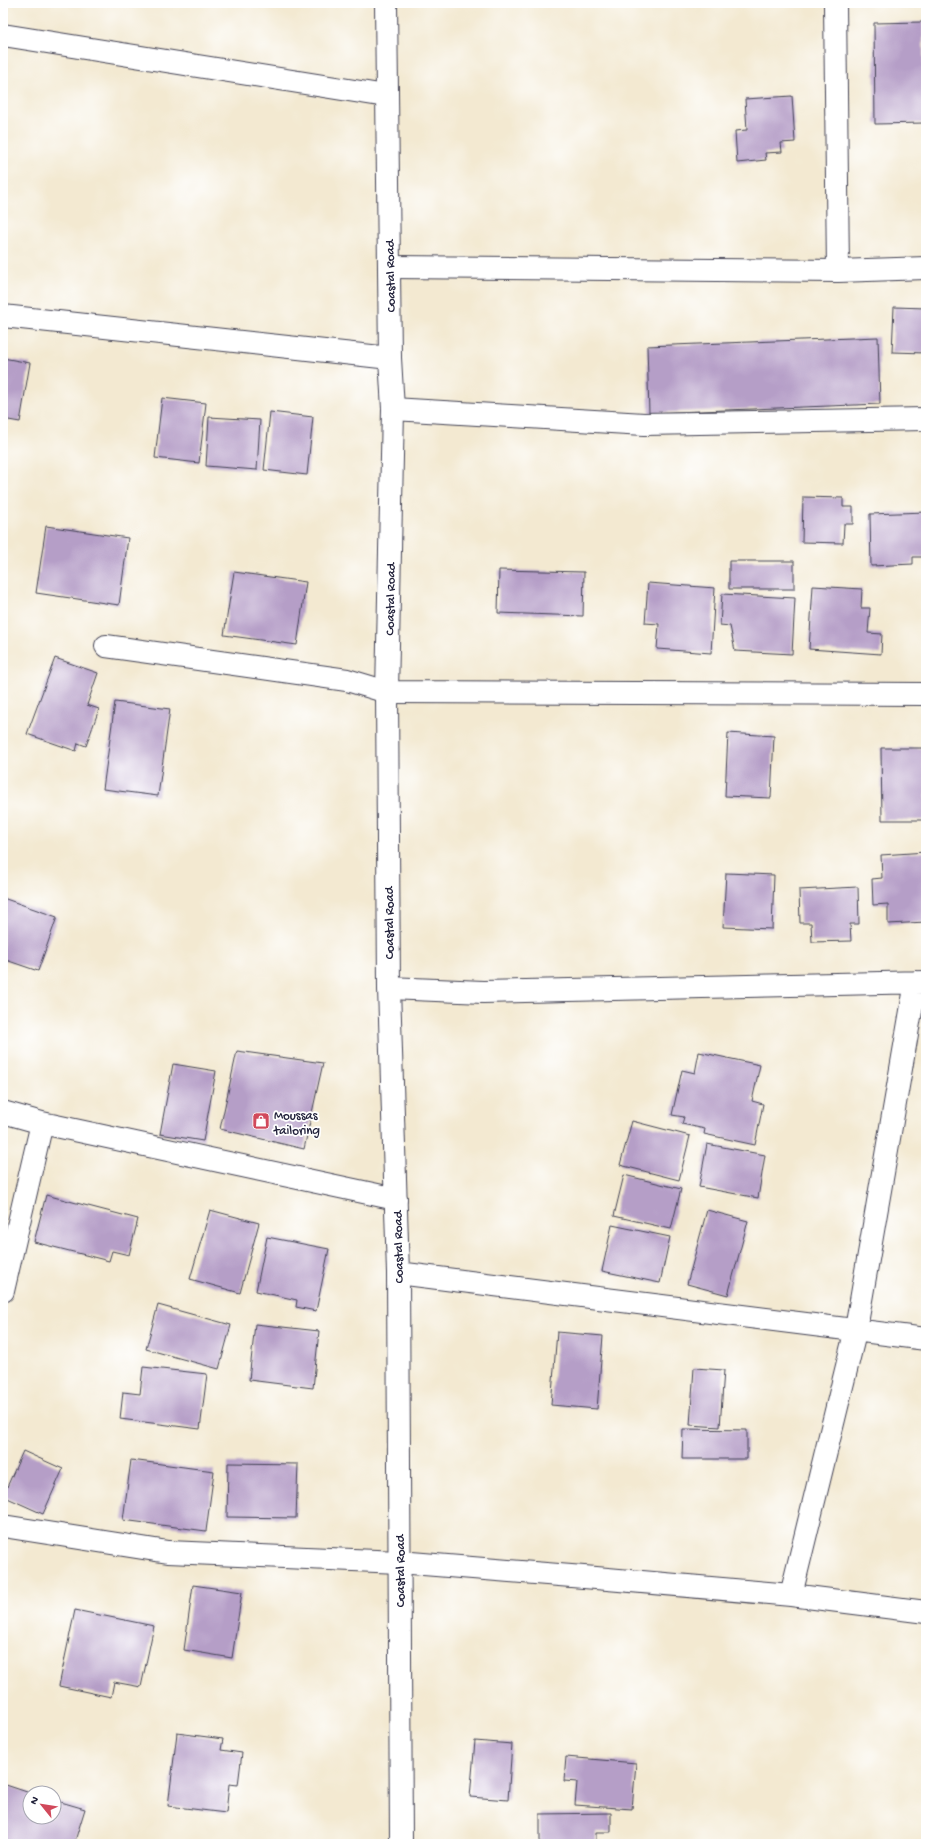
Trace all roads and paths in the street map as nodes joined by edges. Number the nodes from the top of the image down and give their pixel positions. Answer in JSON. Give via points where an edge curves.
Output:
{"nodes":[{"id":1,"x":386,"y":3,"type":"edge"},
{"id":2,"x":835,"y":3,"type":"edge"},
{"id":3,"x":3,"y":35,"type":"edge"},
{"id":4,"x":386,"y":96,"type":"junction"},
{"id":5,"x":389,"y":267,"type":"junction"},
{"id":6,"x":926,"y":268,"type":"edge"},
{"id":7,"x":838,"y":271,"type":"junction"},
{"id":8,"x":3,"y":316,"type":"edge"},
{"id":9,"x":390,"y":358,"type":"junction"},
{"id":10,"x":393,"y":410,"type":"junction"},
{"id":11,"x":926,"y":419,"type":"edge"},
{"id":12,"x":106,"y":646,"type":"dead end"},
{"id":13,"x":387,"y":692,"type":"junction"},
{"id":14,"x":926,"y":694,"type":"edge"},
{"id":15,"x":921,"y":982,"type":"edge"},
{"id":16,"x":389,"y":988,"type":"junction"},
{"id":17,"x":3,"y":1112,"type":"edge"},
{"id":18,"x":42,"y":1123,"type":"junction"},
{"id":19,"x":396,"y":1200,"type":"junction"},
{"id":20,"x":398,"y":1273,"type":"junction"},
{"id":21,"x":3,"y":1292,"type":"edge"},
{"id":22,"x":856,"y":1329,"type":"junction"},
{"id":23,"x":926,"y":1339,"type":"edge"},
{"id":24,"x":3,"y":1526,"type":"edge"},
{"id":25,"x":399,"y":1562,"type":"junction"},
{"id":26,"x":792,"y":1595,"type":"junction"},
{"id":27,"x":926,"y":1612,"type":"edge"},
{"id":28,"x":401,"y":1844,"type":"edge"}],
"edges":[{"from":1,"to":4,"type":"street","name":"Coastal Road"},
{"from":2,"to":7,"type":"street"},
{"from":3,"to":4,"type":"street"},
{"from":4,"to":5,"type":"street","name":"Coastal Road"},
{"from":5,"to":7,"type":"street"},
{"from":5,"to":9,"type":"street","name":"Coastal Road"},
{"from":6,"to":7,"type":"street"},
{"from":8,"to":9,"type":"street"},
{"from":9,"to":10,"type":"street","name":"Coastal Road"},
{"from":10,"to":11,"type":"street","via":[[644,424]]},
{"from":10,"to":13,"type":"street","name":"Coastal Road"},
{"from":12,"to":13,"type":"street","via":[[347,680]]},
{"from":13,"to":14,"type":"street"},
{"from":13,"to":16,"type":"street","name":"Coastal Road"},
{"from":15,"to":16,"type":"street","via":[[483,992]]},
{"from":15,"to":22,"type":"street"},
{"from":16,"to":19,"type":"street","name":"Coastal Road"},
{"from":17,"to":18,"type":"street"},
{"from":18,"to":19,"type":"street"},
{"from":18,"to":21,"type":"street"},
{"from":19,"to":20,"type":"street","name":"Coastal Road"},
{"from":20,"to":22,"type":"street"},
{"from":20,"to":25,"type":"street","name":"Coastal Road"},
{"from":22,"to":23,"type":"street"},
{"from":22,"to":26,"type":"street"},
{"from":24,"to":25,"type":"street","via":[[168,1552]]},
{"from":25,"to":26,"type":"street"},
{"from":25,"to":28,"type":"street","name":"Coastal Road"},
{"from":26,"to":27,"type":"street"}]}
